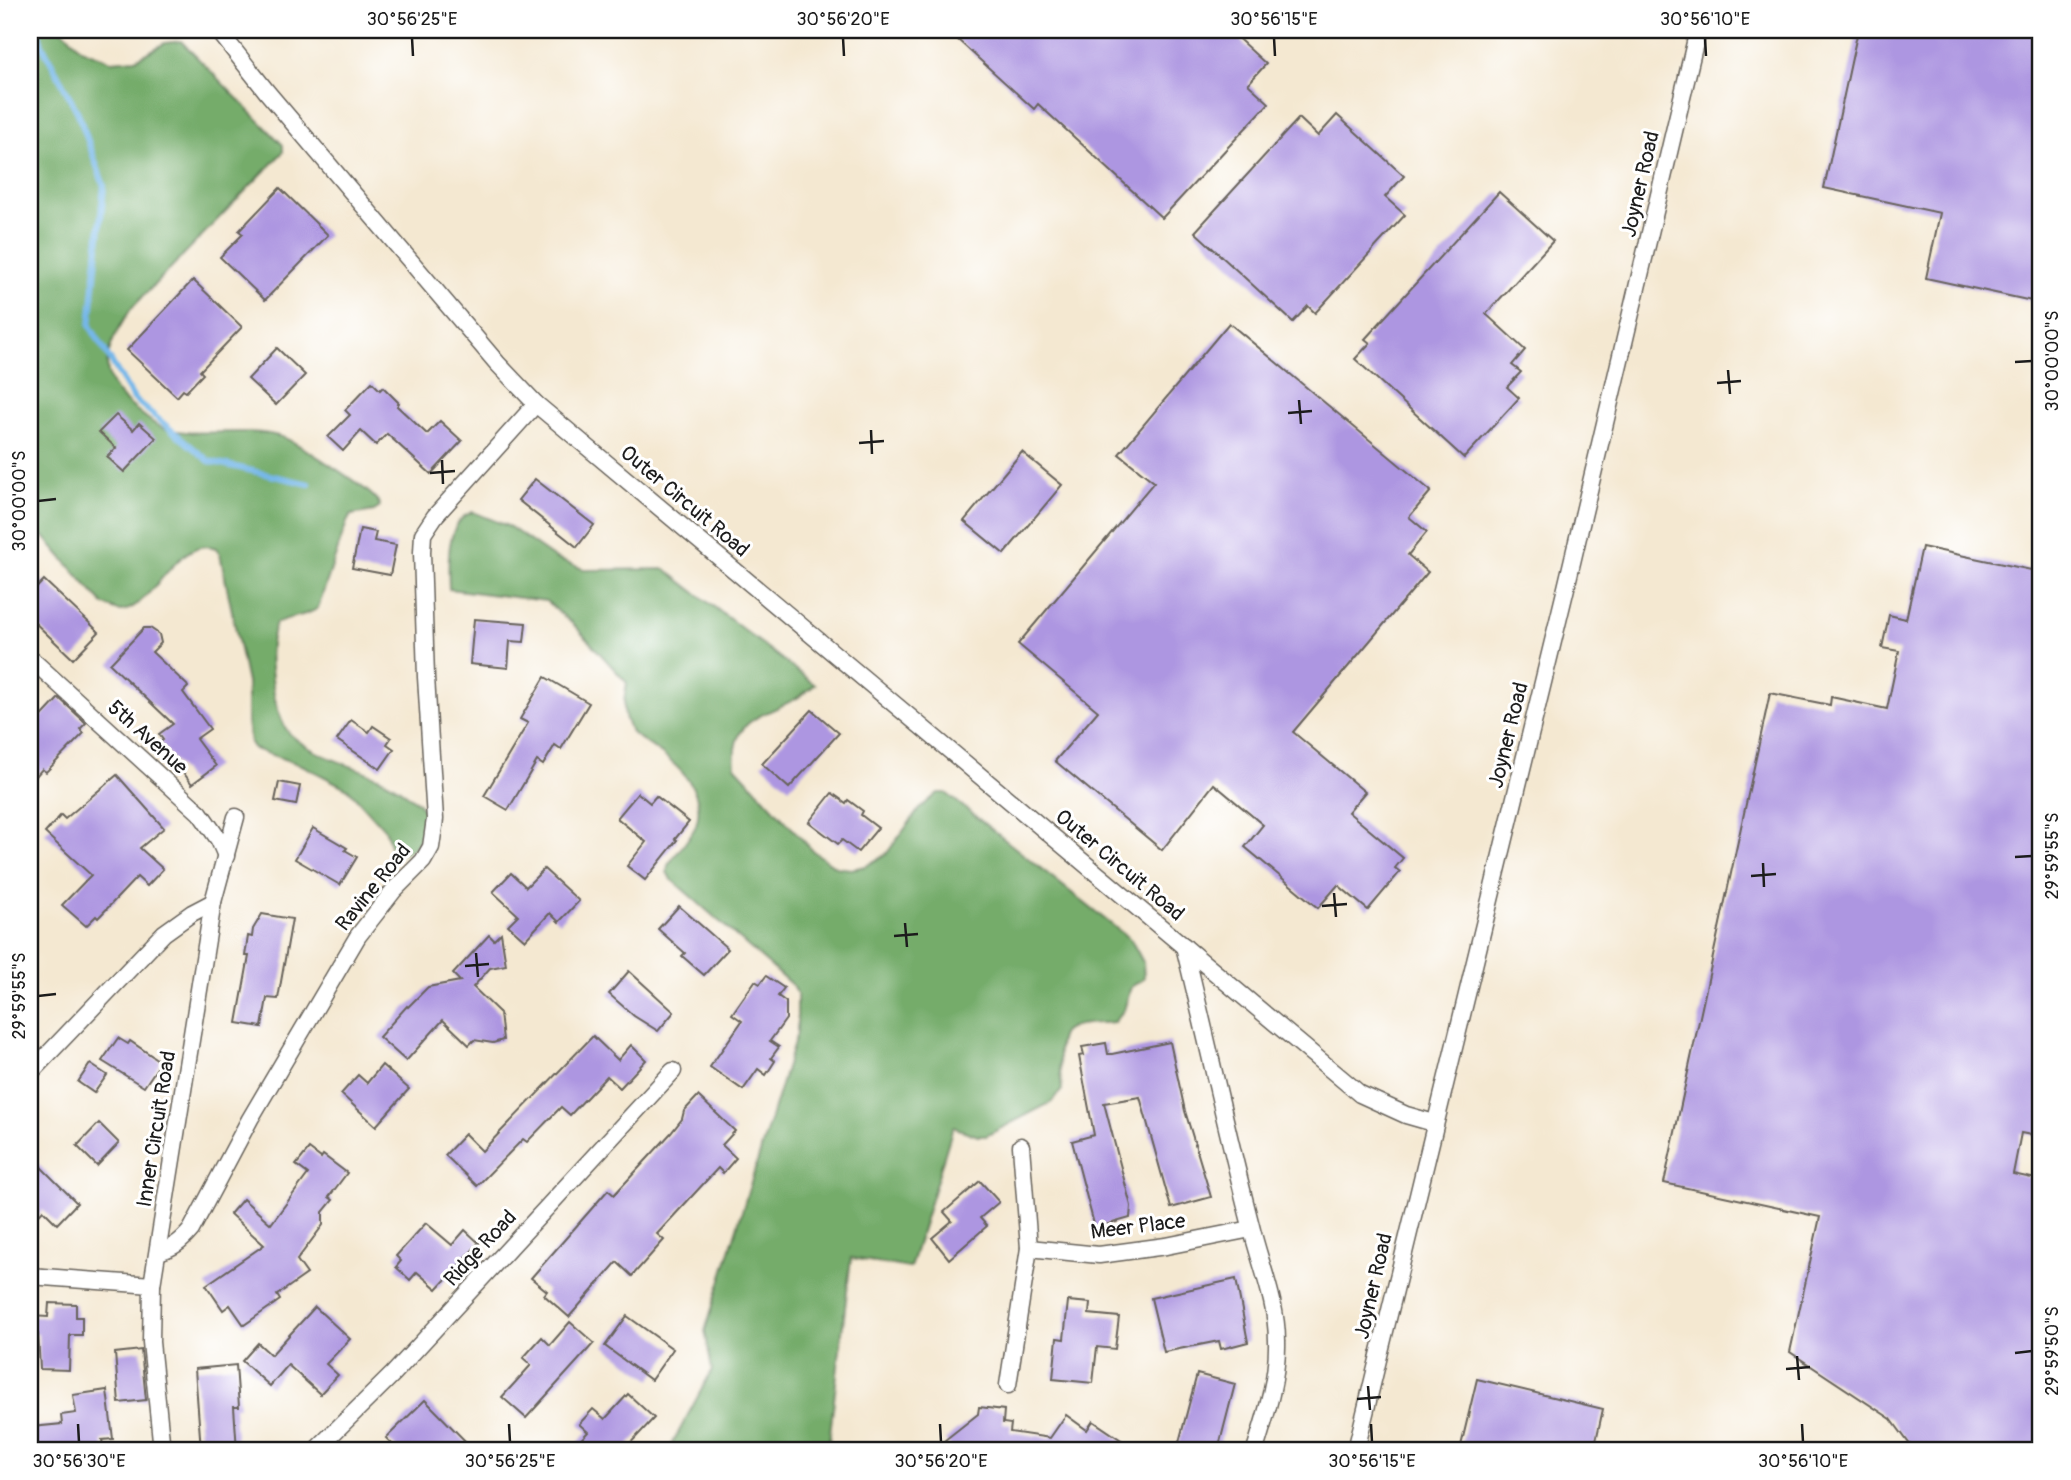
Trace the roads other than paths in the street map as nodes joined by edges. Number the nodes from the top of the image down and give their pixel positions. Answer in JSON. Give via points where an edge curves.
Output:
{"nodes":[{"id":1,"x":218,"y":30,"type":"edge"},
{"id":2,"x":1698,"y":30,"type":"edge"},
{"id":3,"x":536,"y":404,"type":"junction"},
{"id":4,"x":30,"y":658,"type":"edge"},
{"id":5,"x":236,"y":817,"type":"dead end"},
{"id":6,"x":226,"y":856,"type":"junction"},
{"id":7,"x":213,"y":902,"type":"junction"},
{"id":8,"x":1184,"y":946,"type":"junction"},
{"id":9,"x":673,"y":1071,"type":"dead end"},
{"id":10,"x":30,"y":1073,"type":"edge"},
{"id":11,"x":1434,"y":1123,"type":"junction"},
{"id":12,"x":1021,"y":1146,"type":"dead end"},
{"id":13,"x":1251,"y":1229,"type":"junction"},
{"id":14,"x":1029,"y":1248,"type":"junction"},
{"id":15,"x":158,"y":1251,"type":"junction"},
{"id":16,"x":30,"y":1276,"type":"edge"},
{"id":17,"x":152,"y":1285,"type":"junction"},
{"id":18,"x":1008,"y":1385,"type":"dead end"},
{"id":19,"x":162,"y":1450,"type":"edge"},
{"id":20,"x":316,"y":1450,"type":"edge"},
{"id":21,"x":1255,"y":1450,"type":"edge"},
{"id":22,"x":1356,"y":1450,"type":"edge"}],
"edges":[{"from":1,"to":3,"type":"street","name":"Outer Circuit Road","via":[[496,363]]},
{"from":2,"to":11,"type":"street","name":"Joyner Road"},
{"from":3,"to":8,"type":"street","name":"Outer Circuit Road"},
{"from":3,"to":15,"type":"street","name":"Ravine Road","via":[[424,534],[426,677],[435,819],[431,847],[358,936],[250,1119],[191,1230],[171,1248]]},
{"from":4,"to":6,"type":"street","name":"5th Avenue","via":[[200,813]]},
{"from":5,"to":6,"type":"street","name":"Inner Circuit Road"},
{"from":6,"to":7,"type":"street","name":"Inner Circuit Road"},
{"from":7,"to":10,"type":"street","via":[[164,933]]},
{"from":7,"to":15,"type":"street","name":"Inner Circuit Road"},
{"from":8,"to":11,"type":"street","name":"Outer Circuit Road","via":[[1360,1094]]},
{"from":8,"to":13,"type":"street","name":"Outer Circuit Road"},
{"from":9,"to":20,"type":"street","name":"Ridge Road","via":[[393,1374]]},
{"from":11,"to":22,"type":"street","name":"Joyner Road"},
{"from":12,"to":14,"type":"street"},
{"from":13,"to":14,"type":"street","name":"Meer Place","via":[[1100,1255]]},
{"from":13,"to":21,"type":"street","name":"Outer Circuit Road","via":[[1278,1339]]},
{"from":14,"to":18,"type":"street"},
{"from":15,"to":17,"type":"street","name":"Inner Circuit Road"},
{"from":16,"to":17,"type":"street"},
{"from":17,"to":19,"type":"street","name":"Inner Circuit Road","via":[[151,1342]]}]}
